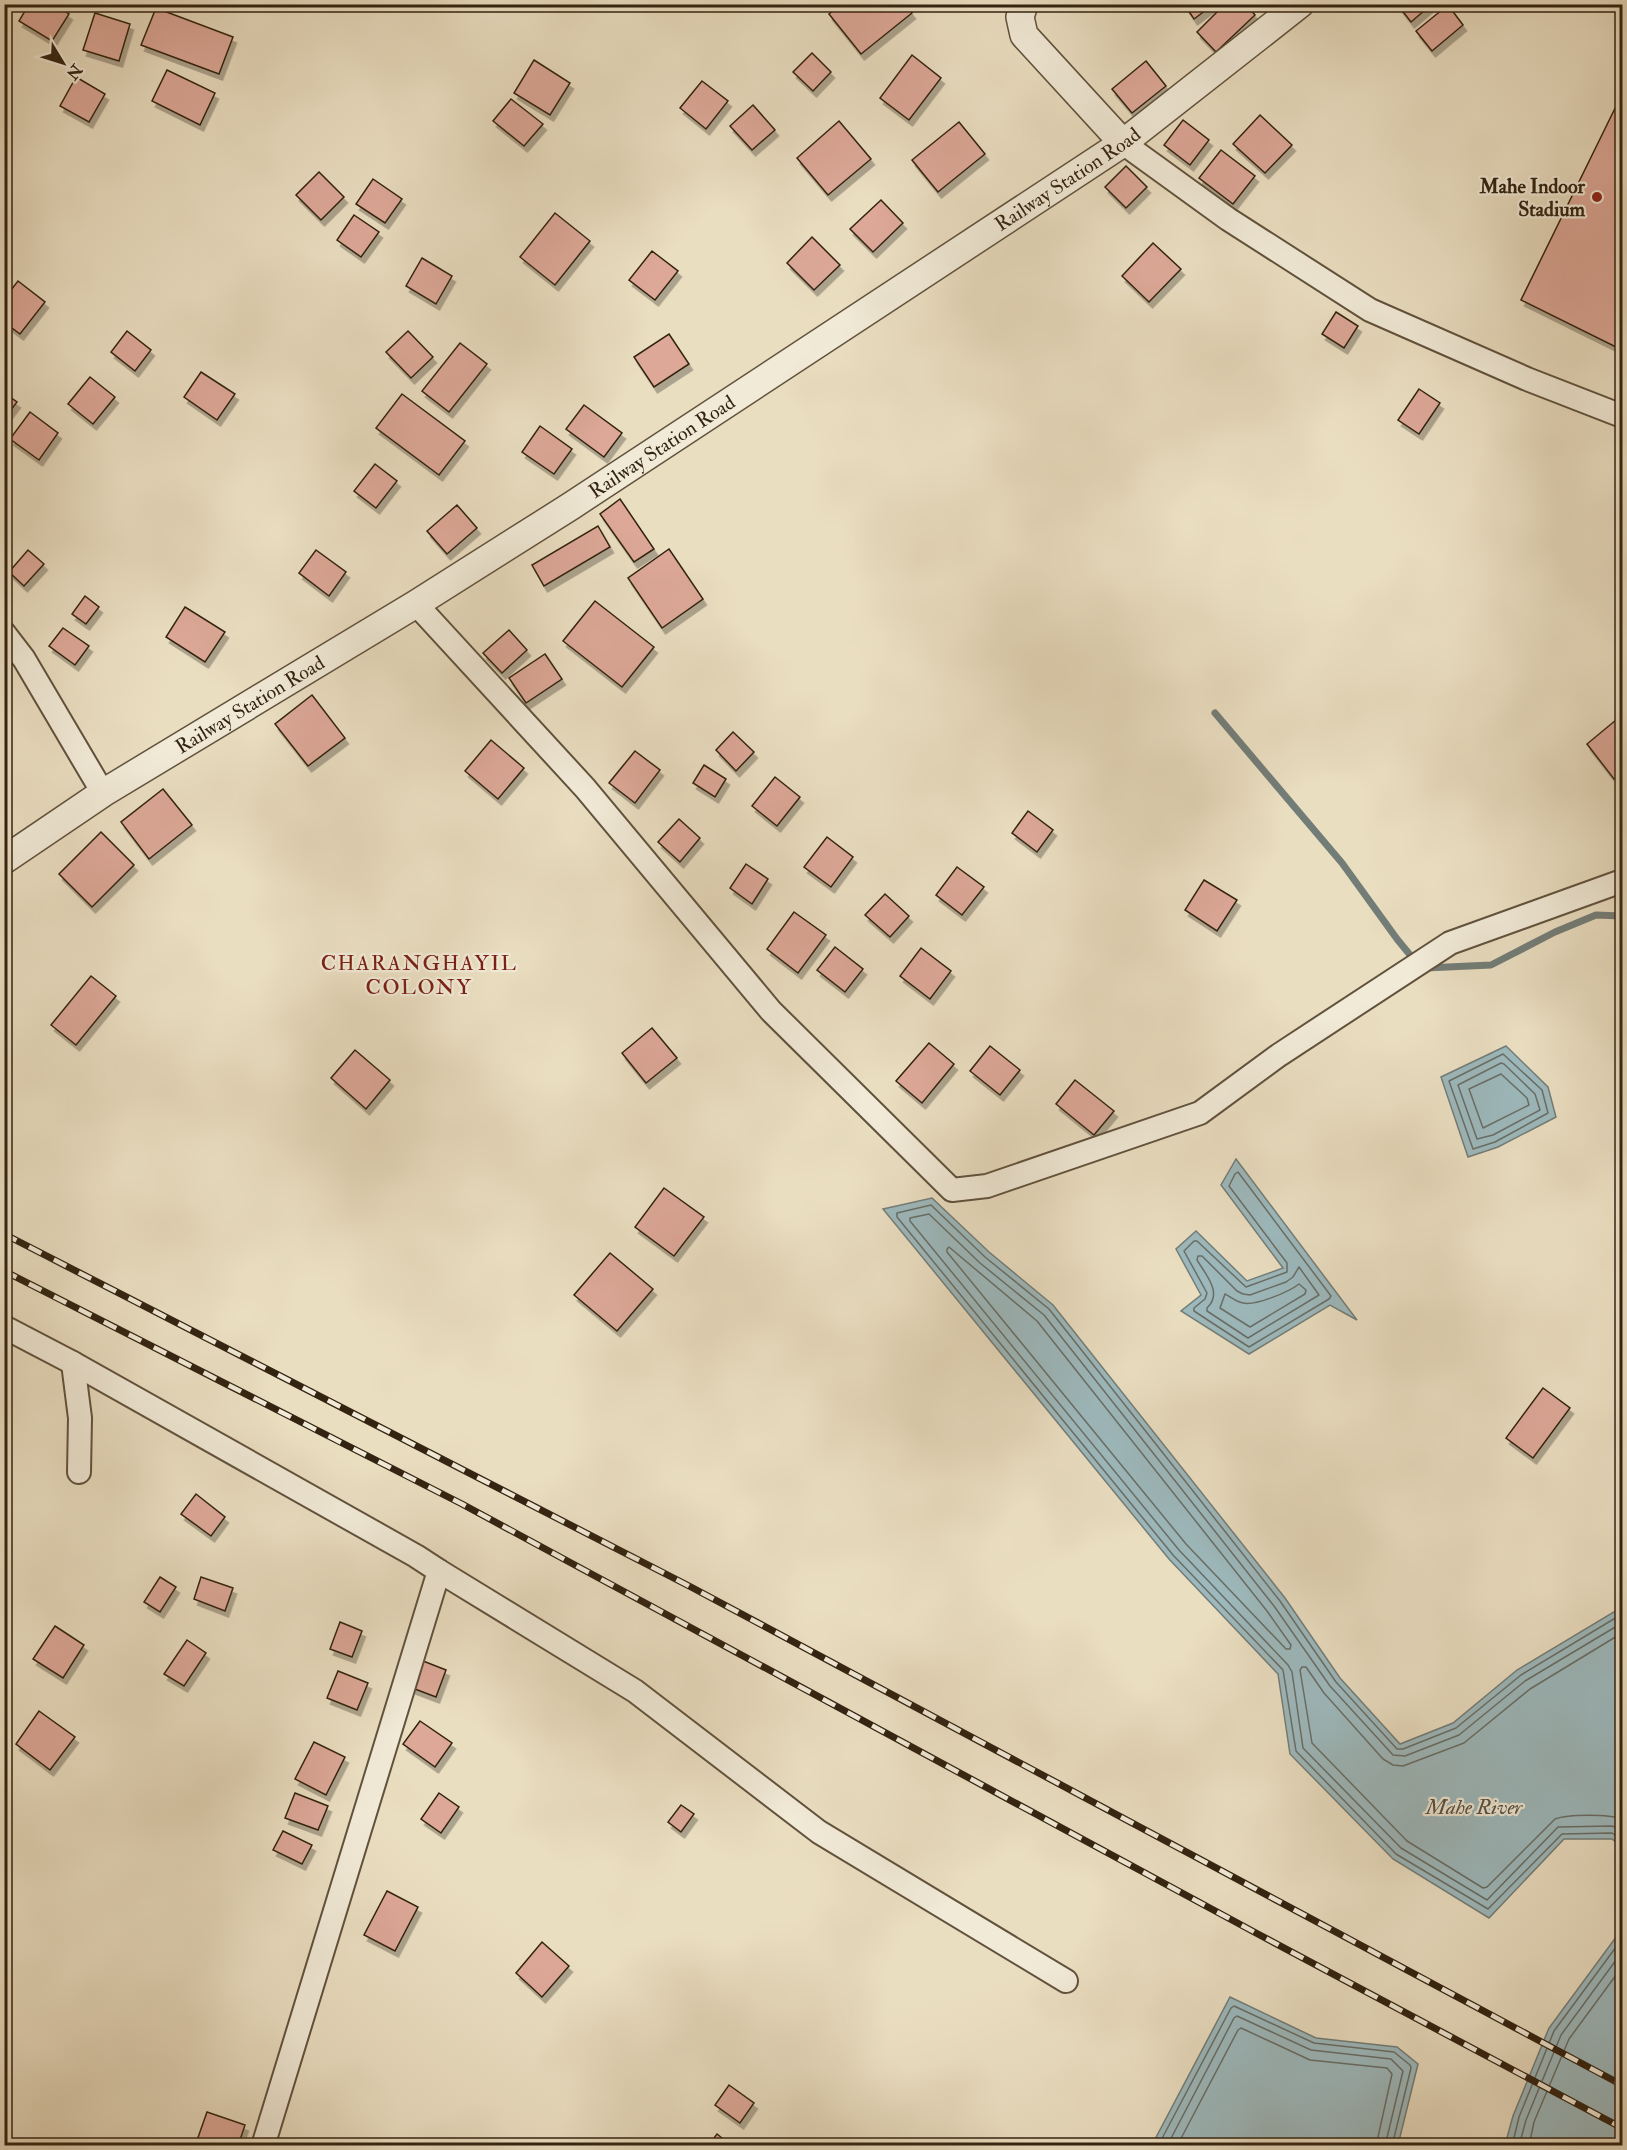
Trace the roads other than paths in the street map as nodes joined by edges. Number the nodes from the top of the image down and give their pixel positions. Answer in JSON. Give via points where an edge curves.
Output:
{"nodes":[{"id":1,"x":1024,"y":4,"type":"edge"},
{"id":2,"x":1300,"y":4,"type":"edge"},
{"id":3,"x":1123,"y":143,"type":"junction"},
{"id":4,"x":1623,"y":416,"type":"edge"},
{"id":5,"x":416,"y":604,"type":"junction"},
{"id":6,"x":4,"y":633,"type":"edge"},
{"id":7,"x":103,"y":794,"type":"junction"},
{"id":8,"x":4,"y":860,"type":"edge"},
{"id":9,"x":1623,"y":881,"type":"edge"},
{"id":10,"x":4,"y":1328,"type":"edge"},
{"id":11,"x":74,"y":1363,"type":"junction"},
{"id":12,"x":78,"y":1472,"type":"dead end"},
{"id":13,"x":439,"y":1571,"type":"junction"},
{"id":14,"x":1066,"y":1981,"type":"dead end"},
{"id":15,"x":263,"y":2145,"type":"edge"}],
"edges":[{"from":1,"to":3,"type":"street","via":[[1020,17],[1024,35]]},
{"from":2,"to":3,"type":"street","name":"Railway Station Road"},
{"from":3,"to":4,"type":"street","via":[[1228,219],[1370,310]]},
{"from":3,"to":5,"type":"street","name":"Railway Station Road"},
{"from":5,"to":7,"type":"street","name":"Railway Station Road"},
{"from":5,"to":9,"type":"street","via":[[585,788],[771,1011],[952,1191],[987,1186],[1200,1113],[1279,1055],[1450,942]]},
{"from":6,"to":7,"type":"street","via":[[24,659]]},
{"from":7,"to":8,"type":"street","name":"Railway Station Road"},
{"from":10,"to":11,"type":"street"},
{"from":11,"to":12,"type":"street","via":[[80,1418]]},
{"from":11,"to":13,"type":"street"},
{"from":13,"to":14,"type":"street","via":[[635,1691],[819,1832]]},
{"from":13,"to":15,"type":"street"}]}
